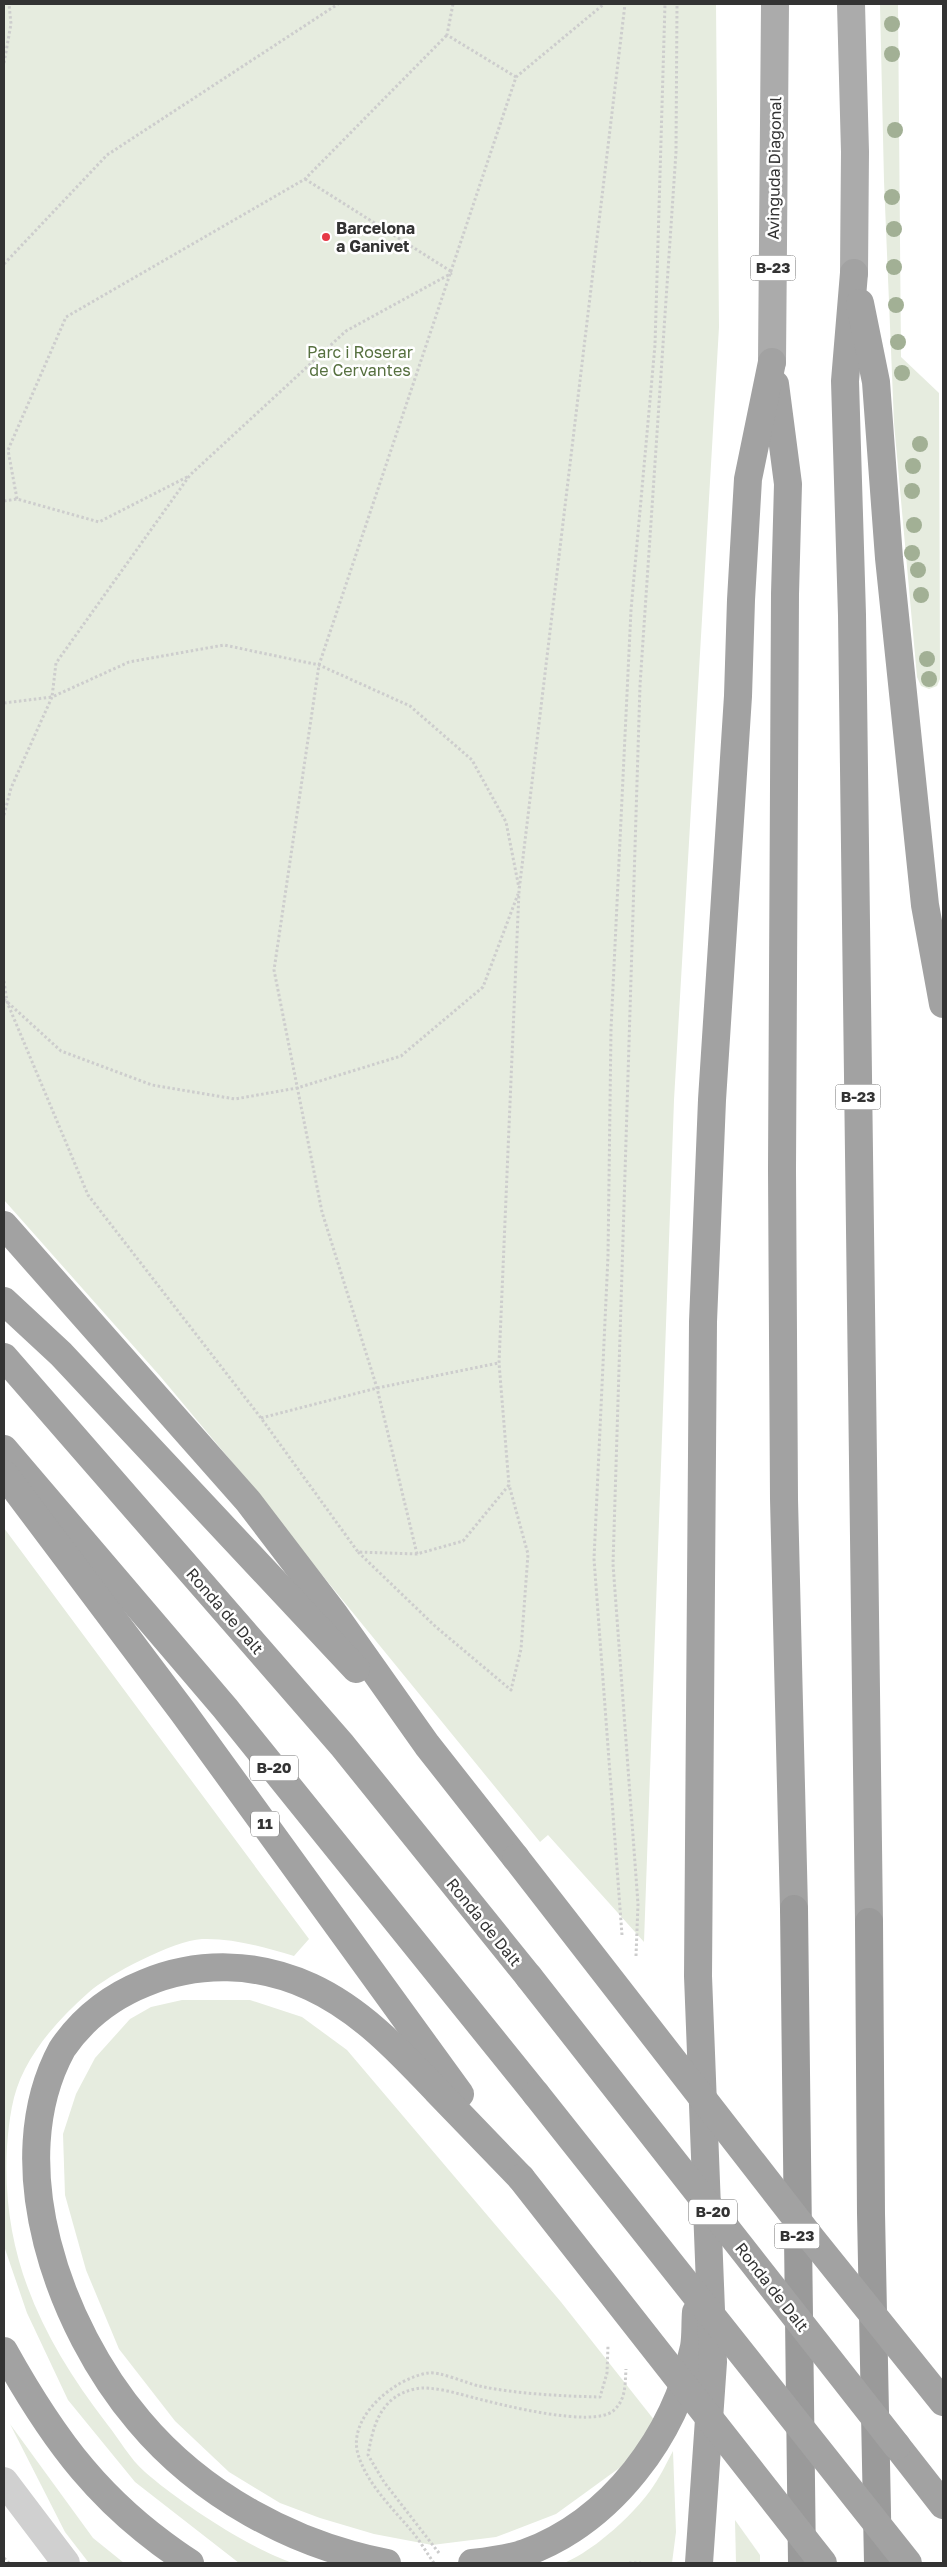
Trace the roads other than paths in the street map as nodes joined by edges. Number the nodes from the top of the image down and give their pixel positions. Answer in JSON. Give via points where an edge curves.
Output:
{"nodes":[{"id":1,"x":775,"y":4,"type":"edge"},
{"id":2,"x":851,"y":4,"type":"edge"},
{"id":3,"x":854,"y":273,"type":"junction"},
{"id":4,"x":772,"y":362,"type":"junction"},
{"id":5,"x":943,"y":1004,"type":"edge"},
{"id":6,"x":4,"y":1225,"type":"edge"},
{"id":7,"x":4,"y":1301,"type":"edge"},
{"id":8,"x":4,"y":1357,"type":"edge"},
{"id":9,"x":4,"y":1449,"type":"edge"},
{"id":10,"x":4,"y":1474,"type":"edge"},
{"id":11,"x":427,"y":1745,"type":"junction"},
{"id":12,"x":705,"y":2129,"type":"junction"},
{"id":13,"x":521,"y":2178,"type":"junction"},
{"id":14,"x":4,"y":2351,"type":"edge"},
{"id":15,"x":943,"y":2402,"type":"edge"},
{"id":16,"x":4,"y":2481,"type":"edge"},
{"id":17,"x":943,"y":2504,"type":"edge"},
{"id":18,"x":66,"y":2563,"type":"edge"},
{"id":19,"x":190,"y":2563,"type":"edge"},
{"id":20,"x":387,"y":2563,"type":"edge"},
{"id":21,"x":472,"y":2563,"type":"edge"},
{"id":22,"x":698,"y":2563,"type":"edge"},
{"id":23,"x":802,"y":2563,"type":"edge"},
{"id":24,"x":823,"y":2563,"type":"edge"},
{"id":25,"x":878,"y":2563,"type":"edge"},
{"id":26,"x":908,"y":2563,"type":"edge"}],
"edges":[{"from":1,"to":4,"type":"main road","name":"Avinguda Diagonal","number":"B-23"},
{"from":2,"to":3,"type":"main road","number":"B-23","via":[[856,152]]},
{"from":3,"to":5,"type":"highway","via":[[876,382],[889,558],[923,886]]},
{"from":3,"to":25,"type":"highway","number":"B-23","via":[[845,381],[852,615]]},
{"from":4,"to":12,"type":"highway","via":[[748,479],[738,696],[712,1100],[703,1322],[698,1976]]},
{"from":4,"to":23,"type":"highway","number":"B-23","via":[[788,484],[782,1170],[784,1499],[794,1909]]},
{"from":6,"to":11,"type":"highway","via":[[248,1501],[335,1615]]},
{"from":7,"to":11,"type":"highway","via":[[61,1354]]},
{"from":8,"to":17,"type":"highway","name":"Ronda de Dalt","number":"B-20","bridge":true,"via":[[342,1745]]},
{"from":9,"to":26,"type":"highway","number":"B-20","bridge":true,"via":[[226,1708]]},
{"from":10,"to":13,"type":"highway","number":"11","via":[[195,1728]]},
{"from":11,"to":15,"type":"highway","bridge":true},
{"from":12,"to":21,"type":"highway","via":[[694,2346],[666,2428],[622,2486],[594,2512],[524,2553]]},
{"from":12,"to":22,"type":"highway","via":[[712,2362]]},
{"from":13,"to":20,"type":"highway","via":[[397,2049],[363,2020],[310,1987],[247,1969],[219,1966],[190,1968],[120,1993],[95,2011],[72,2034],[42,2087],[33,2114],[30,2144],[29,2183],[36,2221],[69,2312],[108,2381],[168,2451],[241,2507],[324,2546]]},
{"from":13,"to":24,"type":"highway","bridge":true},
{"from":14,"to":19,"type":"highway","via":[[35,2407],[70,2456],[109,2500],[164,2546]]},
{"from":16,"to":18,"type":"street"}]}
